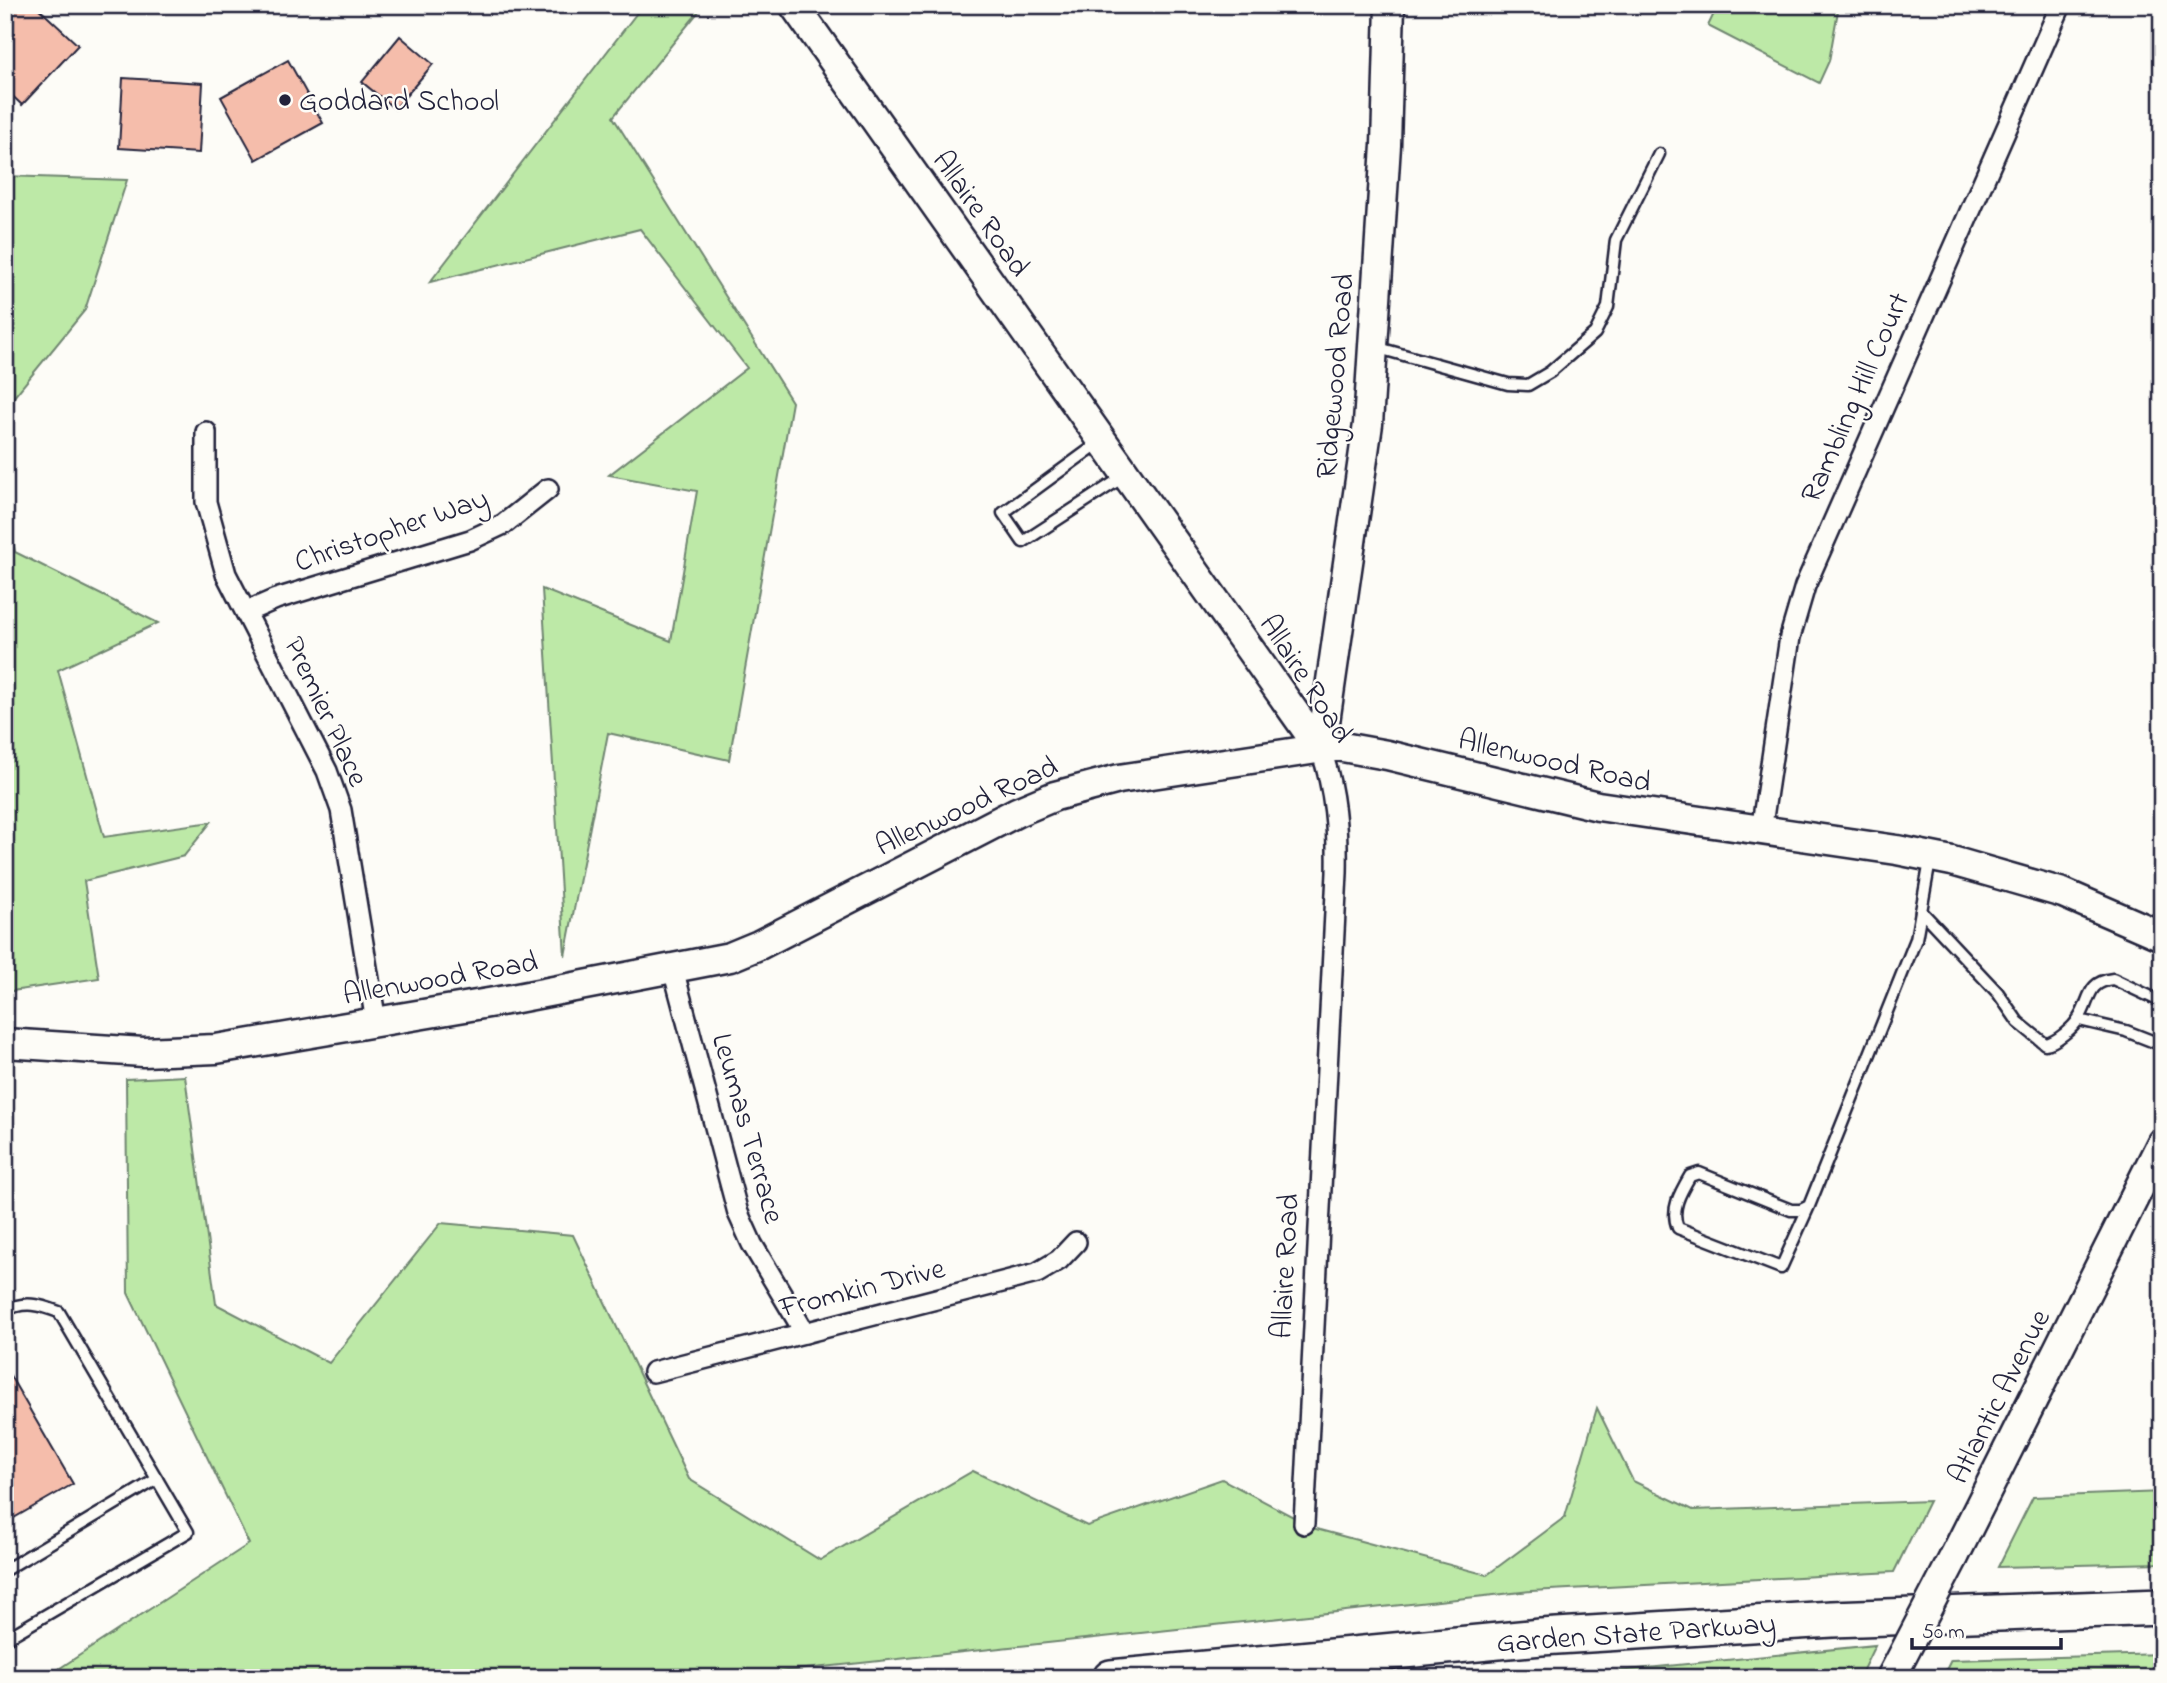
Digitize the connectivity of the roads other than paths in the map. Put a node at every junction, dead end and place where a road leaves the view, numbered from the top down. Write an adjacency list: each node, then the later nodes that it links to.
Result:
1 (794, 5): 7 (main road, Allaire Road)
2 (1390, 5): 5 (main road, Ridgewood Road)
3 (2061, 5): 12 (street, Rambling Hill Court)
4 (1660, 153): 5 (lane)
5 (1372, 346): 11 (main road, Ridgewood Road)
6 (206, 432): 10 (street, Premier Place)
7 (1102, 440): 8 (main road, Allaire Road); 8 (lane)
8 (1126, 475): 11 (main road, Allaire Road)
9 (548, 489): 10 (street, Christopher Way)
10 (246, 612): 19 (street, Premier Place)
11 (1321, 750): 12 (main road, Allenwood Road); 16 (main road, Allenwood Road); 29 (street, Allaire Road)
12 (1761, 831): 13 (main road, Allenwood Road)
13 (1930, 857): 14 (lane); 15 (main road, Allenwood Road)
14 (1921, 911): 18 (lane); 23 (lane)
15 (2162, 936)
16 (673, 969): 19 (main road, Allenwood Road); 26 (street, Leumas Terrace)
17 (2162, 1002): 18 (lane)
18 (2079, 1020): 21 (lane)
19 (376, 1022): 20 (main road, Allenwood Road)
20 (5, 1043)
21 (2162, 1045)
22 (2162, 1142): 34 (main road, Atlantic Avenue, bridge)
23 (1809, 1206): 23 (lane)
24 (1076, 1242): 26 (street, Fromkin Drive)
25 (5, 1311): 28 (lane)
26 (805, 1333): 27 (street, Fromkin Drive)
27 (653, 1372)
28 (157, 1479): 30 (lane); 32 (lane)
29 (1304, 1524)
30 (5, 1570)
31 (2162, 1607): 33 (highway, Garden State Parkway)
32 (5, 1639)
33 (1111, 1678)
34 (1891, 1678)

